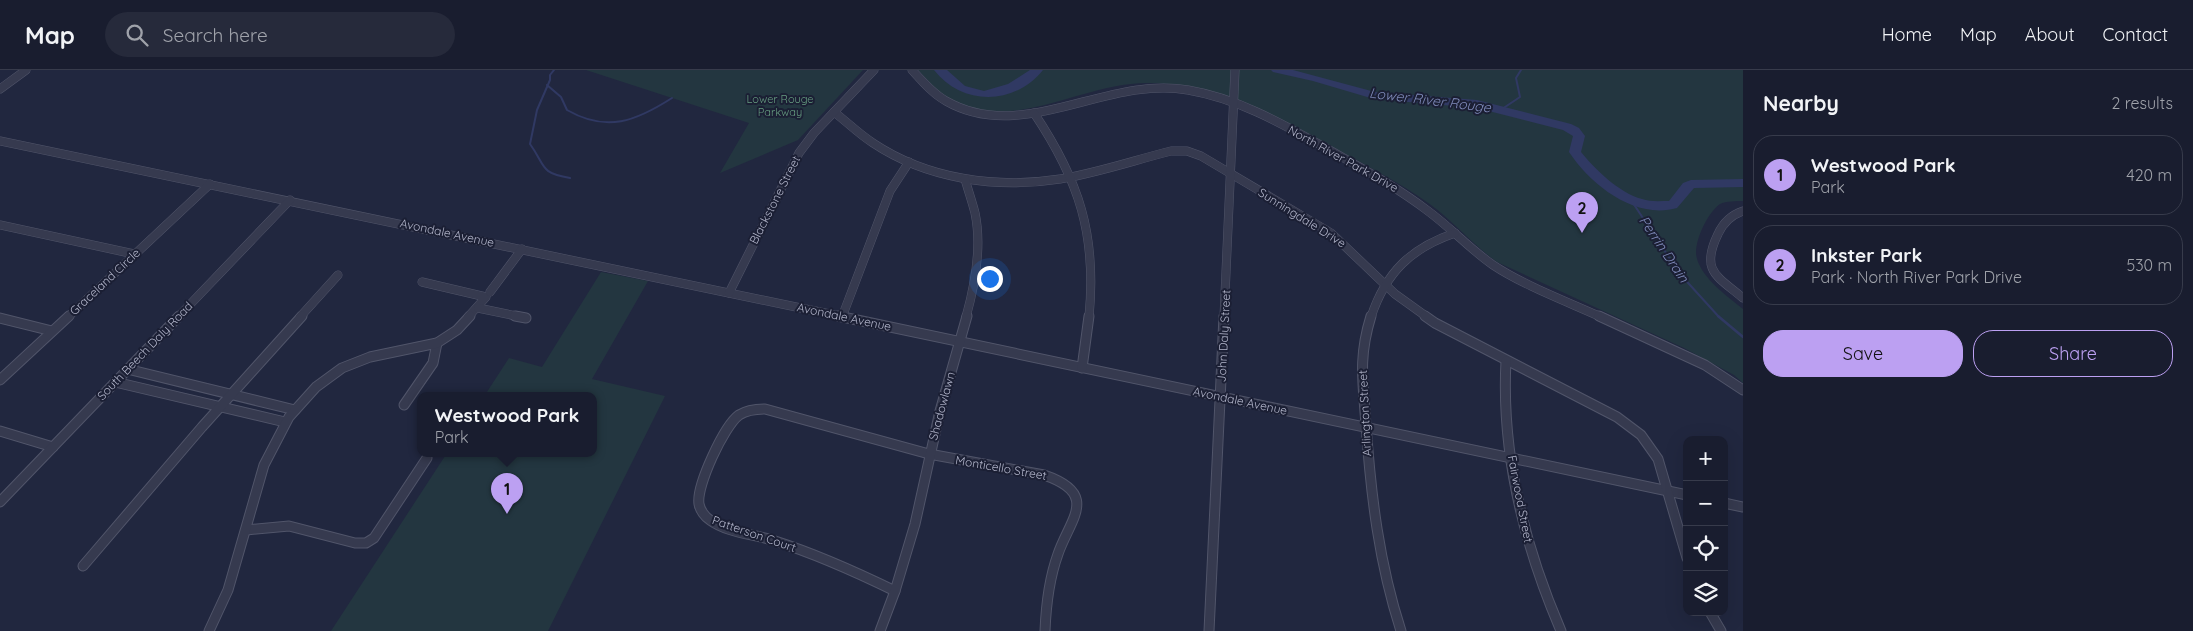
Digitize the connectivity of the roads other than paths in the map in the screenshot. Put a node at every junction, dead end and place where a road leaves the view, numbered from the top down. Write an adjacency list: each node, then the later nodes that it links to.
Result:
1 (26, 70): 5 (street)
2 (874, 70): 7 (street, Blackstone Street)
3 (912, 70): 8 (street, North River Park Drive)
4 (1235, 72): 6 (street, John Daly Street)
5 (0, 89)
6 (1234, 102): 8 (street, North River Park Drive); 11 (street, John Daly Street); 18 (street, North River Park Drive)
7 (834, 112): 10 (street, Sunningdale Drive); 25 (street, Blackstone Street)
8 (1034, 113): 12 (street)
9 (0, 142): 14 (street, Avondale Avenue)
10 (909, 162): 13 (street, Sunningdale Drive); 28 (street)
11 (1231, 174): 12 (street, Sunningdale Drive); 23 (street, Sunningdale Drive); 41 (street, John Daly Street)
12 (1071, 177): 13 (street, Sunningdale Drive); 35 (street)
13 (965, 179): 32 (street, Shadowlawn)
14 (210, 184): 15 (street, Avondale Avenue); 20 (street, Graceland Circle)
15 (290, 200): 19 (street, Avondale Avenue); 36 (street, South Beech Daly Road)
16 (1743, 211): 26 (street)
17 (0, 225): 20 (street)
18 (1455, 233): 23 (street, Arlington Street); 39 (street, North River Park Drive)
19 (522, 249): 24 (street); 25 (street, Avondale Avenue)
20 (134, 254): 31 (street, Graceland Circle)
21 (338, 275): 40 (street)
22 (422, 282): 27 (street)
23 (1385, 284): 34 (street, Sunningdale Drive); 46 (street, Arlington Street)
24 (490, 292)
25 (729, 293): 28 (street, Avondale Avenue)
26 (1743, 298)
27 (478, 308): 30 (street); 33 (street)
28 (842, 317): 32 (street, Avondale Avenue)
29 (0, 318): 31 (street)
30 (526, 318)
31 (52, 331): 37 (street, Graceland Circle)
32 (958, 342): 35 (street, Avondale Avenue); 49 (street, Shadowlawn)
33 (437, 343): 42 (street); 44 (street)
34 (1506, 361): 51 (street, Fairwood Street); 52 (street, Sunningdale Drive)
35 (1082, 368): 41 (street, Avondale Avenue)
36 (127, 369): 38 (street, South Beech Daly Road); 40 (street)
37 (0, 380)
38 (115, 382): 43 (street); 48 (street, South Beech Daly Road)
39 (1743, 390)
40 (231, 395): 43 (street); 44 (street)
41 (1221, 397): 46 (street, Avondale Avenue); 65 (street, John Daly Street)
42 (404, 405)
43 (220, 407): 45 (street); 59 (street)
44 (295, 410): 45 (street)
45 (285, 422): 57 (street)
46 (1366, 428): 51 (street, Avondale Avenue); 66 (street, Arlington Street)
47 (0, 431): 48 (street)
48 (53, 447): 54 (street, South Beech Daly Road)
49 (929, 454): 60 (street, Shadowlawn); 60 (street, Patterson Court); 64 (street, Monticello Street)
50 (427, 458): 57 (street)
51 (1511, 459): 52 (street, Avondale Avenue); 67 (street, Fairwood Street)
52 (1667, 491): 53 (street, Avondale Avenue); 58 (street, Sunningdale Drive)
53 (1683, 494)
54 (0, 502)
55 (1728, 504): 56 (street)
56 (1743, 507)
57 (246, 530): 62 (street)
58 (1683, 545)
59 (83, 566)
60 (896, 591): 63 (street, Shadowlawn)
61 (1712, 616): 68 (street)
62 (210, 631)
63 (880, 631)
64 (1045, 631)
65 (1209, 631)
66 (1401, 631)
67 (1561, 631)
68 (1721, 631)

